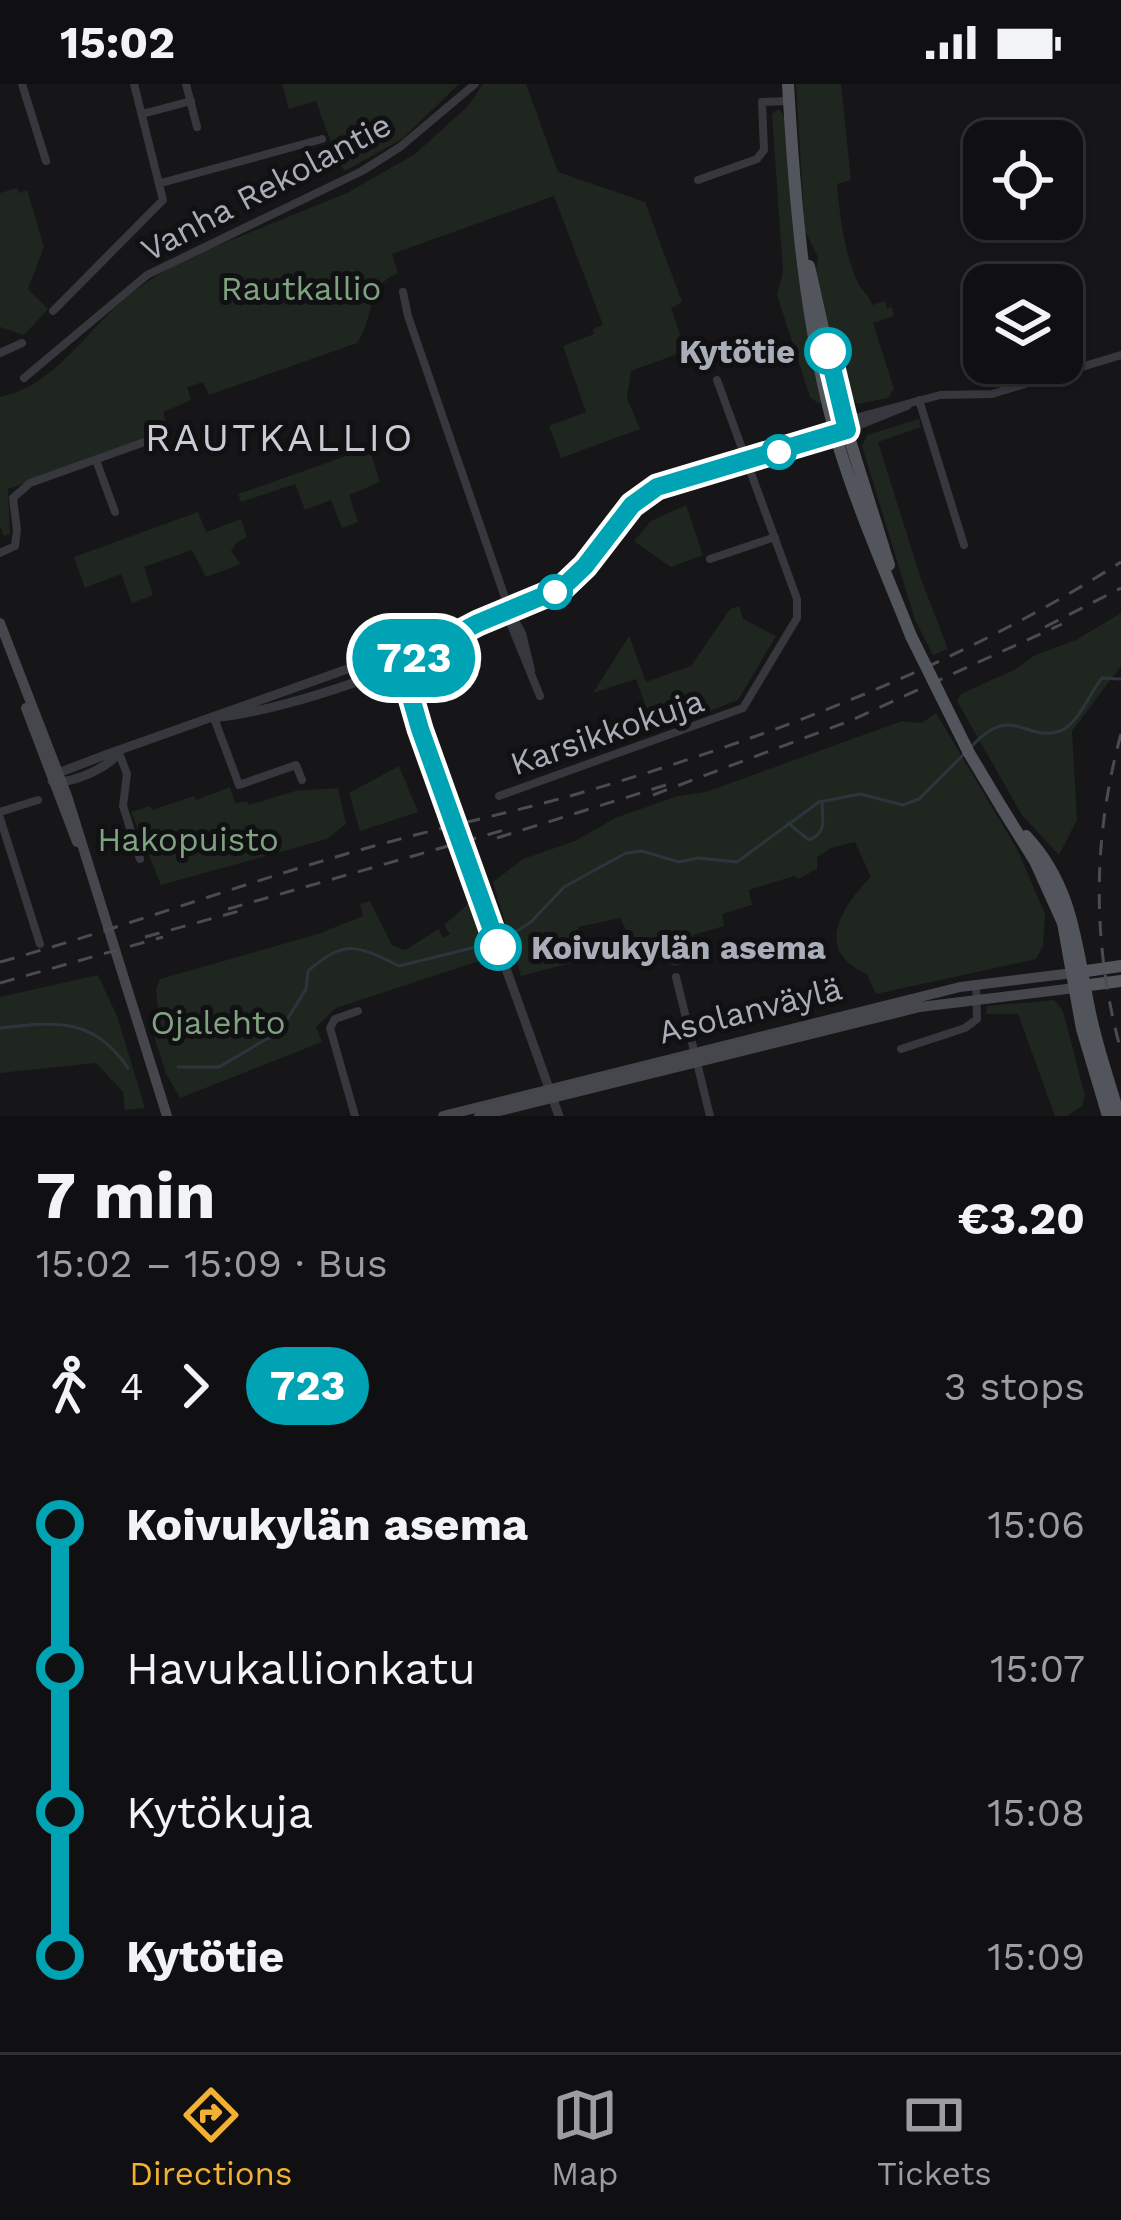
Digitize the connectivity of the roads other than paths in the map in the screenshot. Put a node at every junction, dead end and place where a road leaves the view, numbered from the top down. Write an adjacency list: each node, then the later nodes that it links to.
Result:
1 (22, 84): 11 (street)
2 (134, 84): 8 (street)
3 (186, 84): 6 (street)
4 (475, 84): 19 (street, Vanha Rekolantie)
5 (788, 84): 7 (main road)
6 (191, 101): 8 (street); 9 (street)
7 (789, 101): 12 (street); 22 (main road)
8 (142, 114): 13 (street)
9 (197, 127)
10 (322, 139): 13 (street)
11 (46, 161)
12 (698, 179)
13 (161, 183): 15 (street)
14 (403, 292): 31 (street)
15 (53, 311)
16 (22, 343): 17 (street)
17 (0, 353)
18 (1121, 355): 21 (street)
19 (24, 378)
20 (717, 380): 24 (street, Karsikkokuja)
21 (919, 400): 22 (street); 28 (street)
22 (840, 427): 24 (street); 48 (main road, bridge)
23 (167, 434): 25 (street)
24 (745, 458): 27 (street, Karsikkokuja); 31 (street)
25 (97, 460): 26 (street); 29 (street)
26 (115, 512)
27 (775, 537): 30 (street); 41 (street, Karsikkokuja)
28 (964, 545)
29 (0, 553)
30 (710, 560)
31 (510, 612): 33 (street); 36 (street)
32 (0, 623): 39 (main road)
33 (478, 623): 34 (street); 35 (street)
34 (392, 653): 35 (street); 37 (street)
35 (397, 665): 37 (street); 55 (street)
36 (541, 696)
37 (214, 718): 38 (street); 40 (street)
38 (119, 753): 39 (street); 44 (street)
39 (57, 780): 57 (main road)
40 (302, 780)
41 (500, 796)
42 (38, 800): 43 (street)
43 (0, 815): 45 (street)
44 (140, 859)
45 (40, 944)
46 (1121, 966): 48 (main road)
47 (676, 977): 54 (street)
48 (1079, 980): 49 (main road); 50 (main road, Asolanväylä); 51 (main road, Asolanväylä); 56 (main road)
49 (1121, 980)
50 (976, 984): 51 (street); 54 (main road, Asolanväylä)
51 (978, 998): 53 (street); 54 (main road, Asolanväylä)
52 (358, 1011): 58 (street)
53 (901, 1049)
54 (697, 1056): 55 (main road, Asolanväylä); 62 (street)
55 (550, 1093): 59 (main road, Asolanväylä); 60 (main road, Asolanväylä); 61 (street)
56 (1110, 1114)
57 (167, 1116)
58 (355, 1116)
59 (443, 1116)
60 (479, 1116)
61 (559, 1116)
62 (710, 1116)

